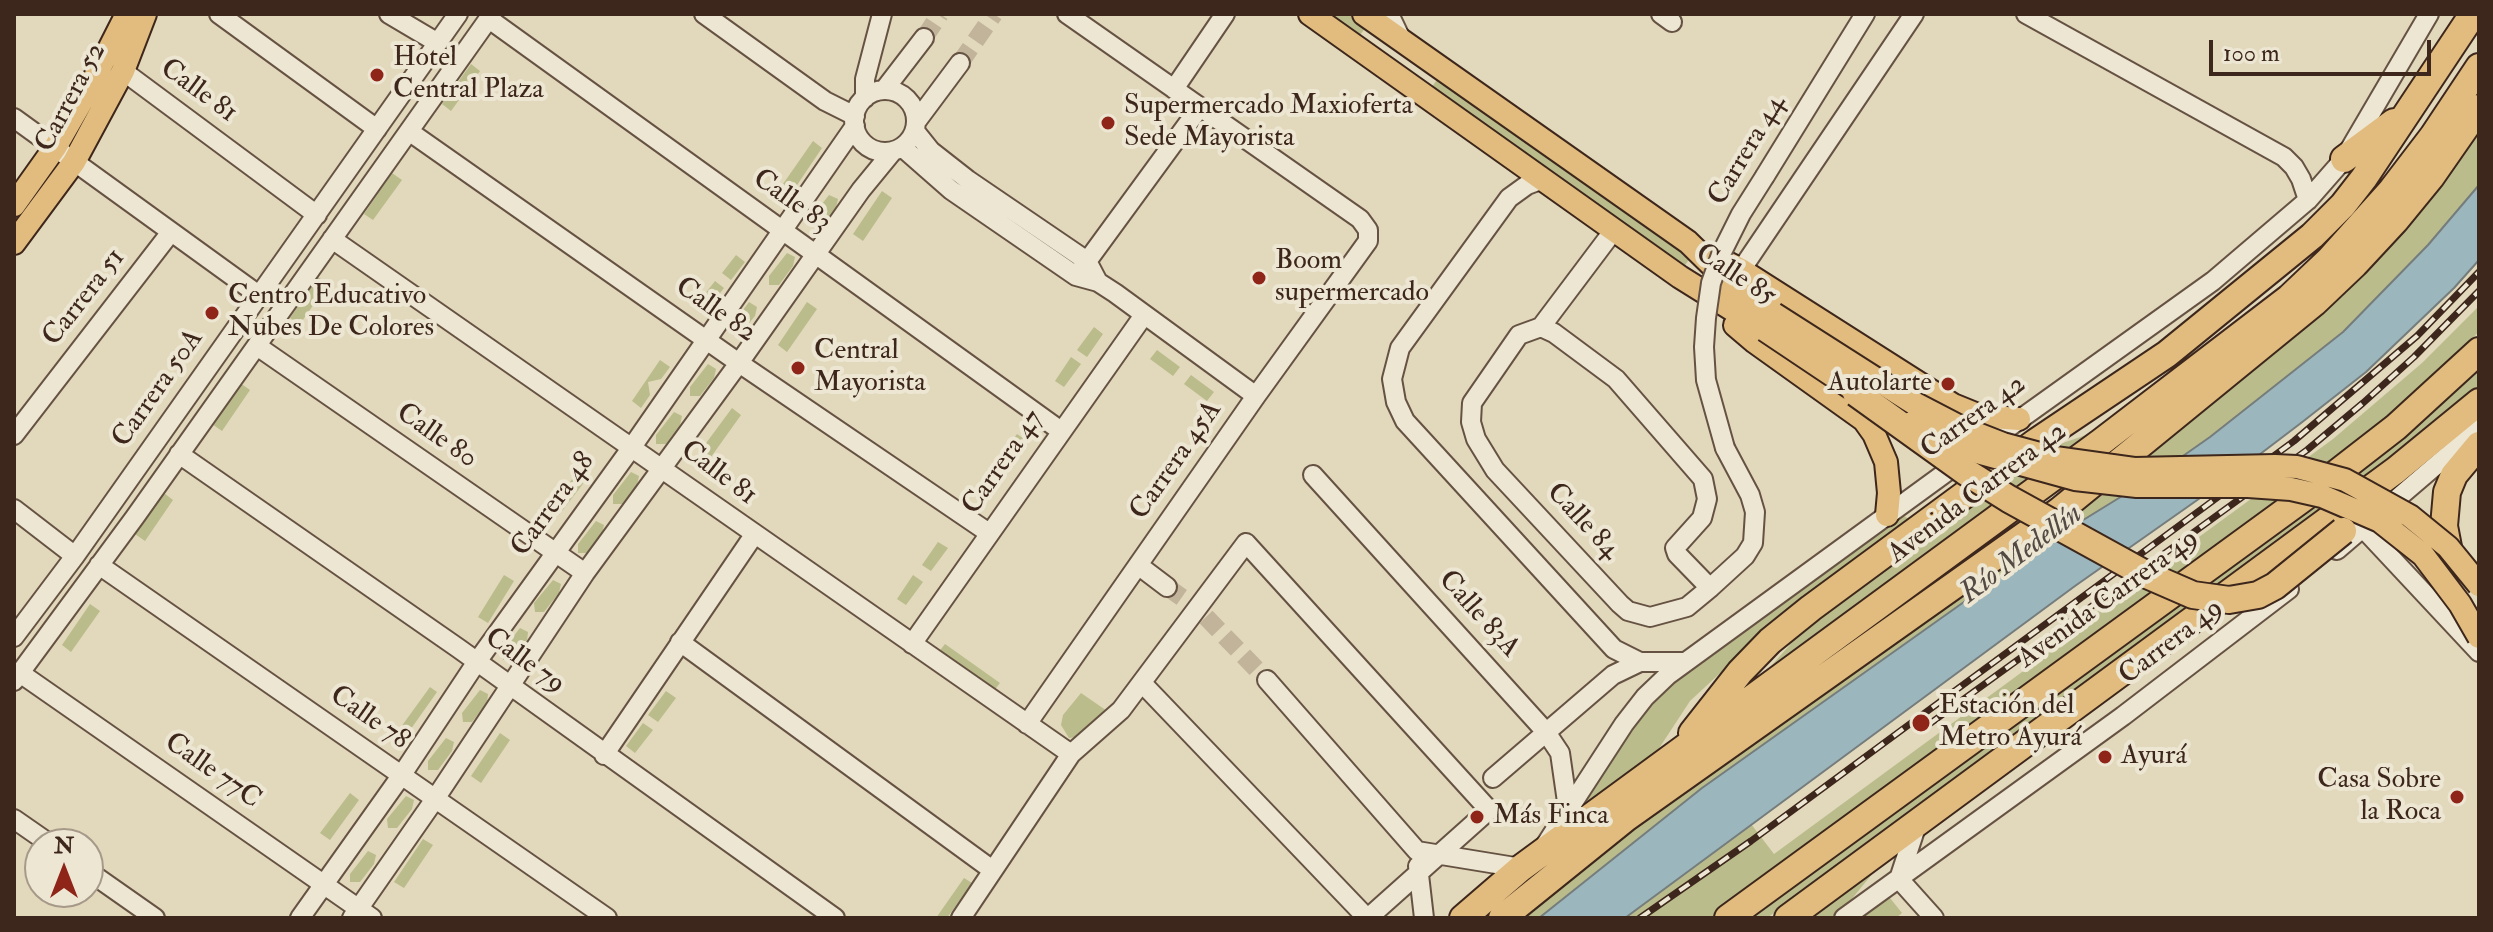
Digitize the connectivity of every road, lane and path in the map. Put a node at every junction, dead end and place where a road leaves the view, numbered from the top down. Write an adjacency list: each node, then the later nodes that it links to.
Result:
1 (127, 14): 38 (main road, Carrera 52)
2 (145, 14): 25 (main road, Carrera 52)
3 (219, 14): 36 (street)
4 (389, 14): 21 (street)
5 (458, 14): 21 (street, Carrera 50A)
6 (704, 14): 34 (street)
7 (882, 14): 29 (street)
8 (1067, 14): 27 (street)
9 (1225, 14): 27 (street)
10 (1310, 14): 26 (main road, Calle 85)
11 (1364, 14): 20 (main road, Calle 85)
12 (1389, 14): 20 (street)
13 (1865, 14): 91 (street, Carrera 44, bridge)
14 (1914, 14): 54 (street, Carrera 44)
15 (2026, 14): 43 (street)
16 (2429, 14): 40 (street, Carrera 42)
17 (2473, 14): 31 (highway)
18 (491, 16): 37 (street); 48 (street, Calle 83)
19 (924, 38): 28 (street)
20 (1402, 41): 22 (main road, Calle 85)
21 (438, 43): 36 (street, Carrera 50A)
22 (1426, 57): 26 (main road); 54 (main road, Calle 85)
23 (960, 63): 35 (street)
24 (2479, 67): 106 (highway, Avenida Carrera 42)
25 (123, 71): 41 (main road, Carrera 52); 45 (street, Calle 81)
26 (1408, 83): 42 (main road, Calle 85)
27 (1174, 89): 30 (street)
28 (884, 90): 29 (street); 35 (street)
29 (865, 98): 34 (street)
30 (1200, 107): 52 (street); 65 (street, Carrera 45A)
31 (2413, 108): 40 (highway); 106 (highway)
32 (2479, 108): 131 (highway, Avenida Carrera 42)
33 (14, 118): 38 (street)
34 (855, 121): 39 (street); 48 (street, Carrera 48)
35 (916, 126): 39 (street); 52 (street)
36 (377, 129): 45 (street, Carrera 50A)
37 (410, 132): 49 (street); 59 (street, Calle 82)
38 (56, 146): 41 (street); 44 (main road, Carrera 52)
39 (898, 149): 51 (street); 52 (street)
40 (2344, 159): 43 (street, Carrera 42)
41 (74, 162): 47 (street); 50 (main road, Carrera 52)
42 (1543, 179): 46 (main road, Calle 85); 97 (street)
43 (2308, 200): 68 (street, Carrera 42)
44 (14, 205)
45 (317, 215): 55 (street, Carrera 50A)
46 (1614, 230): 53 (main road, Calle 85); 58 (street)
47 (171, 232): 55 (street); 72 (street, Carrera 51)
48 (783, 232): 51 (street, Calle 83); 59 (street, Carrera 48)
49 (332, 239): 60 (street); 74 (street, Calle 81)
50 (14, 243)
51 (816, 254): 62 (street); 71 (street, Calle 83)
52 (1081, 268): 56 (street)
53 (1680, 277): 57 (main road, Calle 85); 69 (main road)
54 (1736, 278): 57 (main road, Calle 85); 64 (main road)
55 (260, 296): 85 (street, Carrera 50A)
56 (1144, 315): 65 (street); 71 (street, Carrera 47)
57 (1769, 322): 63 (main road, Calle 85, bridge); 83 (main road, Calle 85, bridge)
58 (1541, 327): 91 (street); 91 (street, Calle 84)
59 (706, 339): 62 (street, Calle 82); 74 (street, Carrera 48)
60 (257, 346): 75 (street); 84 (street, Calle 80)
61 (2479, 351): 132 (highway, Avenida Carrera 49)
62 (739, 363): 76 (street); 81 (street, Calle 82)
63 (1856, 393): 80 (highway, bridge); 93 (main road, Calle 85, bridge)
64 (1936, 393): 68 (main road); 69 (main road)
65 (1256, 396): 87 (street, Carrera 45A)
66 (2479, 402): 113 (highway)
67 (2479, 410): 80 (highway)
68 (2019, 419): 79 (street, Carrera 42)
69 (1864, 420): 79 (main road)
70 (2479, 422): 80 (street, Carrera 49)
71 (1061, 431): 81 (street, Carrera 47)
72 (14, 435)
73 (2479, 445): 83 (highway)
74 (632, 447): 76 (street, Calle 81); 84 (street, Carrera 48)
75 (179, 454): 86 (street); 99 (street, Calle 79)
76 (662, 467): 82 (street, Calle 81); 88 (street)
77 (1313, 475): 105 (street, Calle 83A)
78 (14, 509): 85 (street)
79 (1887, 515): 98 (street, Carrera 42)
80 (2353, 530): 96 (street); 119 (street, Carrera 49)
81 (989, 533): 95 (street, Carrera 47)
82 (754, 535): 94 (street); 95 (street, Calle 81)
83 (2448, 547): 89 (main road, Calle 85, bridge)
84 (554, 552): 88 (street, Calle 80); 99 (street, Carrera 48)
85 (75, 556): 92 (street, Carrera 50A)
86 (99, 565): 100 (street); 109 (street, Calle 78)
87 (1138, 565): 90 (street); 104 (street, Carrera 45A)
88 (585, 573): 103 (street)
89 (2479, 585)
90 (1167, 587)
91 (1710, 588)
92 (14, 637)
93 (2479, 637)
94 (680, 642): 108 (street); 117 (street)
95 (912, 644): 104 (street, Calle 81)
96 (2479, 652)
97 (1640, 662): 98 (street); 105 (street)
98 (1685, 662): 112 (street, Carrera 42)
99 (476, 663): 103 (street, Calle 79); 109 (street, Carrera 48)
100 (17, 677): 121 (street, Calle 77C)
101 (1267, 680): 114 (street)
102 (1142, 683): 107 (street); 115 (street); 128 (street)
103 (508, 686): 108 (street, Calle 79); 111 (street)
104 (1027, 724): 107 (street, Calle 81)
105 (1546, 732): 110 (street); 112 (street, Calle 83A)
106 (1681, 748): 116 (highway, Avenida Carrera 42)
107 (1071, 754): 117 (street)
108 (604, 755): 126 (street, Calle 79)
109 (401, 776): 111 (street, Calle 78); 121 (street, Carrera 48)
110 (1493, 778)
111 (435, 799): 122 (street); 125 (street, Calle 78)
112 (1568, 809): 116 (street, Carrera 42)
113 (1918, 820): 119 (street); 133 (highway)
114 (1417, 851): 115 (street); 118 (street)
115 (1439, 855): 116 (street); 118 (street)
116 (1530, 862): 130 (highway, Avenida Carrera 42)
117 (991, 869): 127 (street)
118 (1418, 874): 128 (street); 129 (street)
119 (1899, 879): 134 (street, Carrera 49); 135 (street)
120 (104, 882): 123 (street)
121 (324, 884): 122 (street, Calle 77C); 124 (street, Carrera 48)
122 (361, 915)
123 (155, 918)
124 (300, 918)
125 (607, 918)
126 (835, 918)
127 (961, 918)
128 (1367, 918)
129 (1424, 918)
130 (1463, 918)
131 (1502, 918)
132 (1728, 918)
133 (1788, 918)
134 (1844, 918)
135 (1934, 918)

